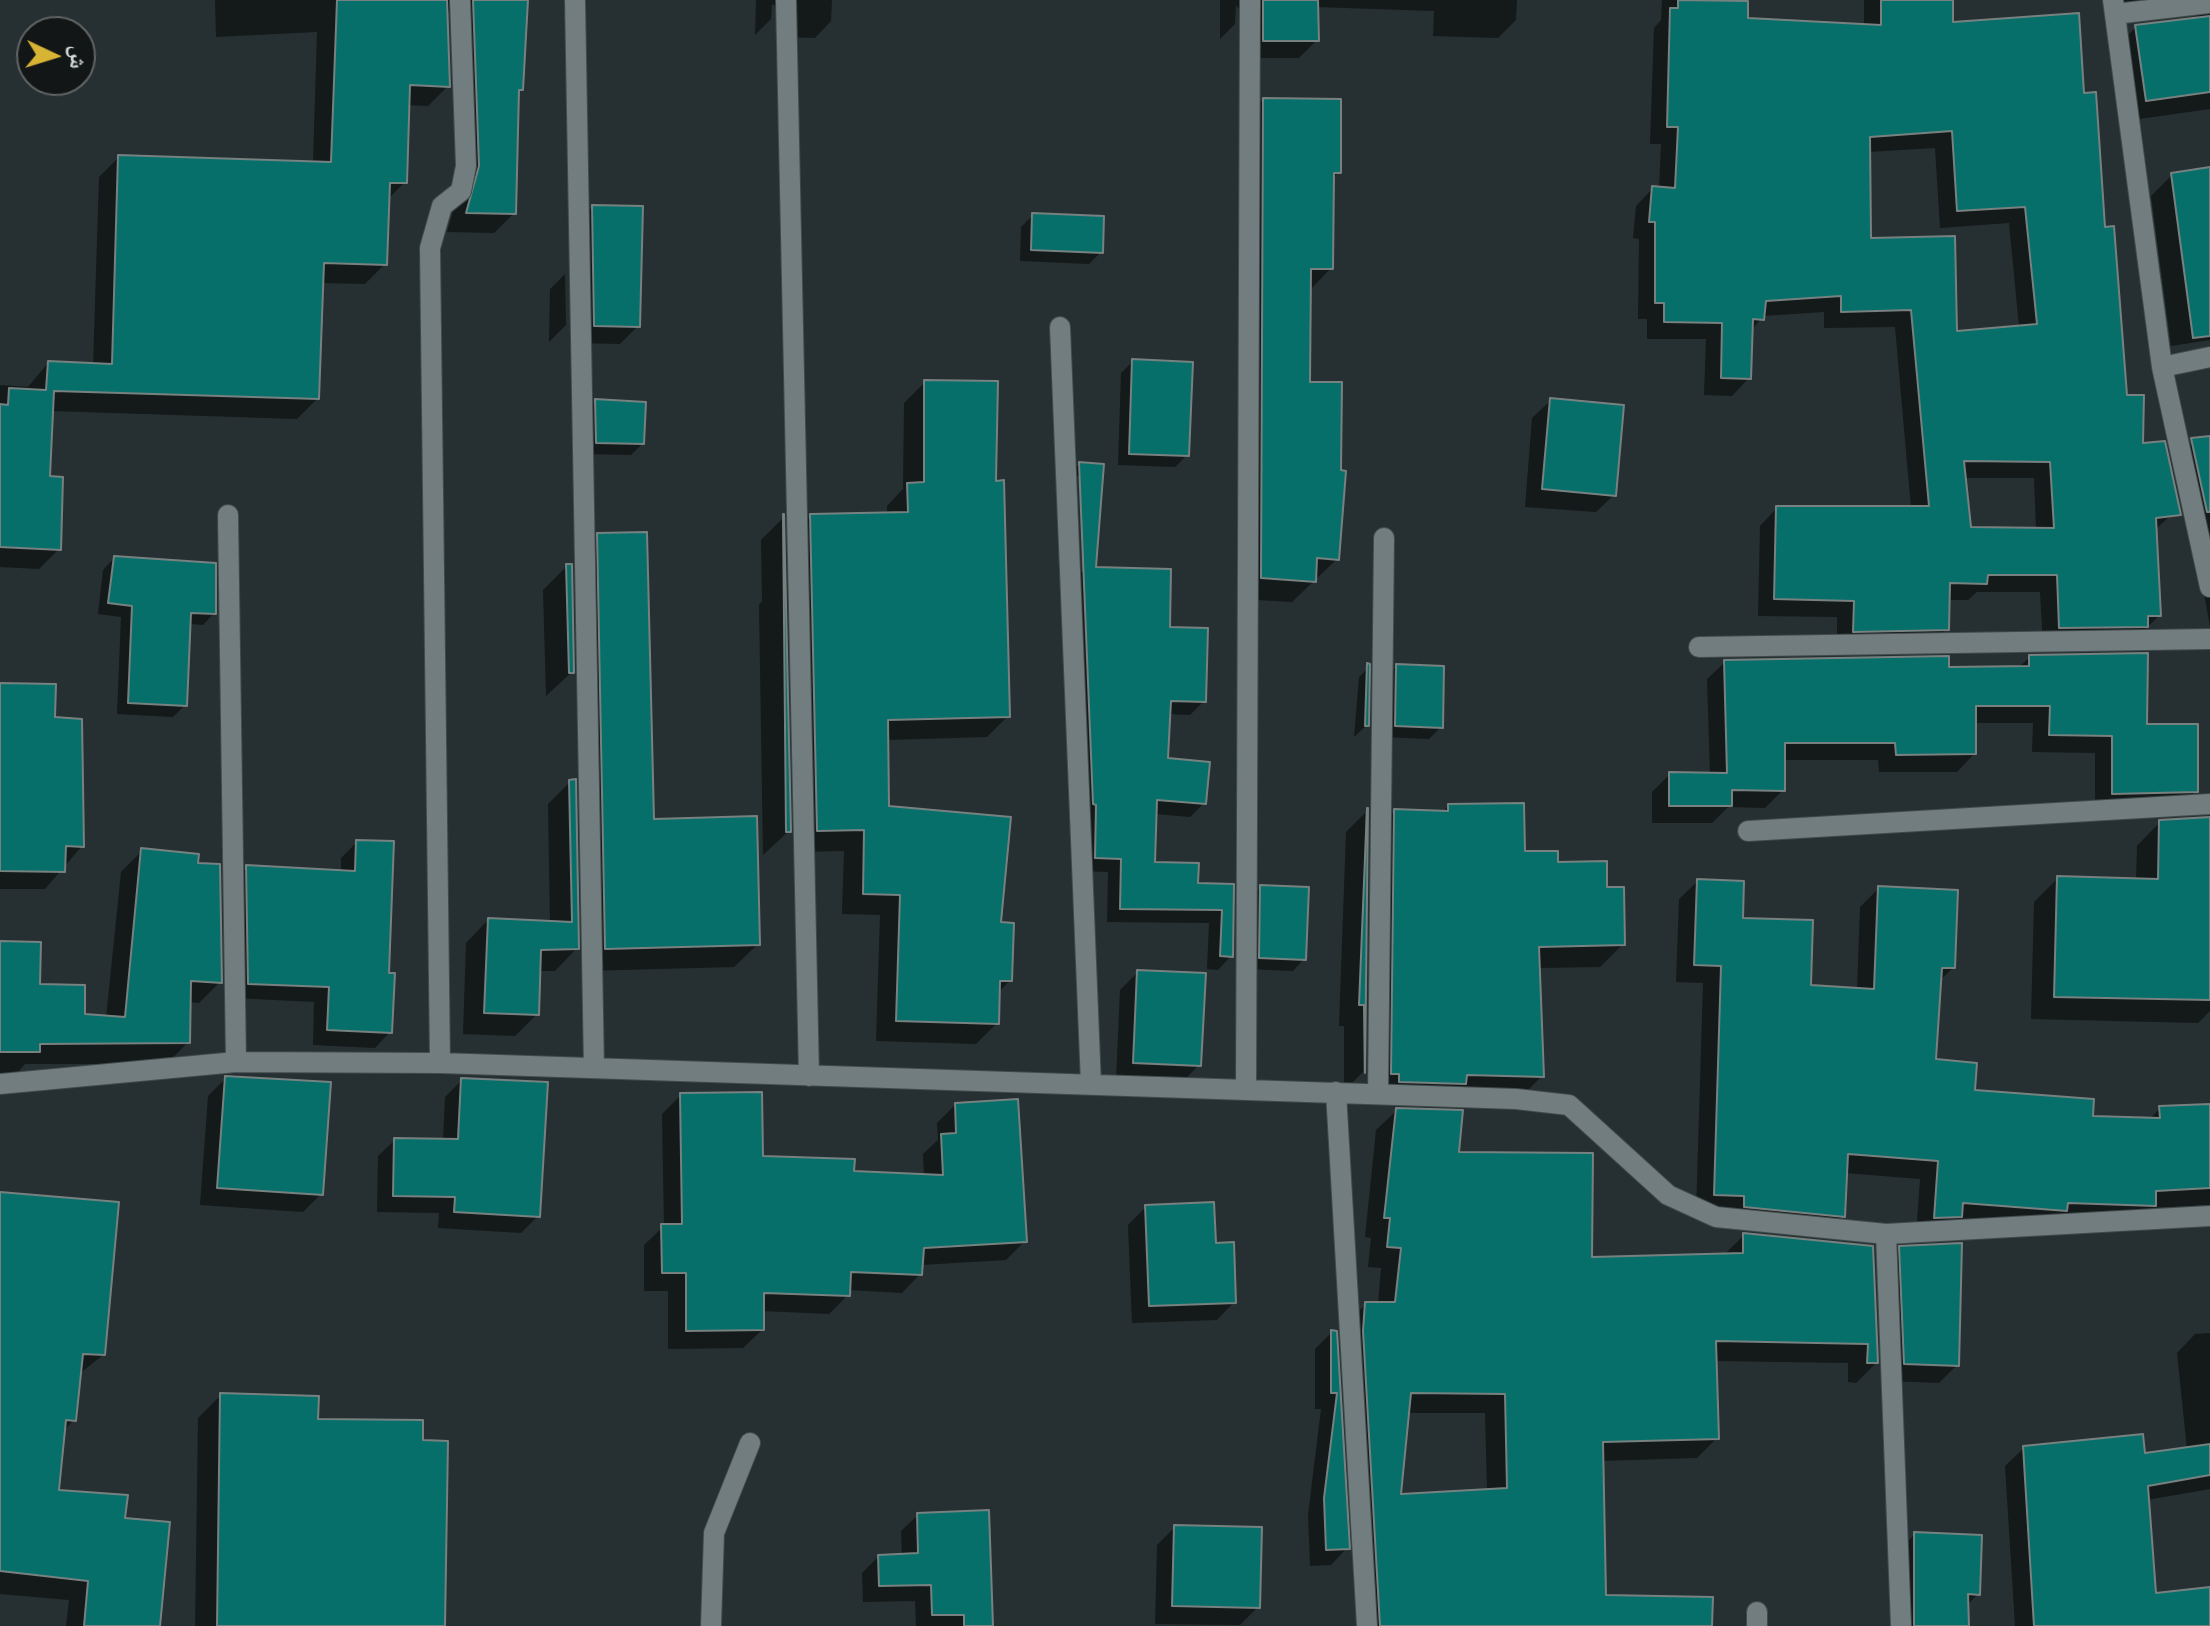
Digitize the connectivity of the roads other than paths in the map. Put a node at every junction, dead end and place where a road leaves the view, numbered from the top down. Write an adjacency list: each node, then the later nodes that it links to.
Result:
1 (460, 0): 19 (street)
2 (575, 0): 20 (street)
3 (786, 0): 21 (street)
4 (1250, 0): 24 (street)
5 (2210, 3): 6 (street)
6 (2114, 7): 9 (street)
7 (1060, 327): 23 (street)
8 (2210, 357): 9 (street)
9 (2162, 367): 12 (street)
10 (228, 515): 18 (street)
11 (1384, 538): 26 (street)
12 (2206, 542): 13 (street)
13 (2210, 587)
14 (2210, 639): 15 (street)
15 (1699, 647)
16 (2210, 804): 17 (street)
17 (1748, 831)
18 (236, 1062): 19 (street); 22 (street)
19 (440, 1063): 20 (street)
20 (594, 1068): 21 (street)
21 (809, 1076): 23 (street)
22 (0, 1084)
23 (1091, 1084): 24 (street)
24 (1246, 1089): 25 (street)
25 (1336, 1092): 26 (street); 31 (street)
26 (1378, 1094): 28 (street)
27 (2210, 1216): 28 (street)
28 (1886, 1234): 32 (street)
29 (750, 1443): 30 (street)
30 (711, 1626)
31 (1367, 1626)
32 (1901, 1626)

